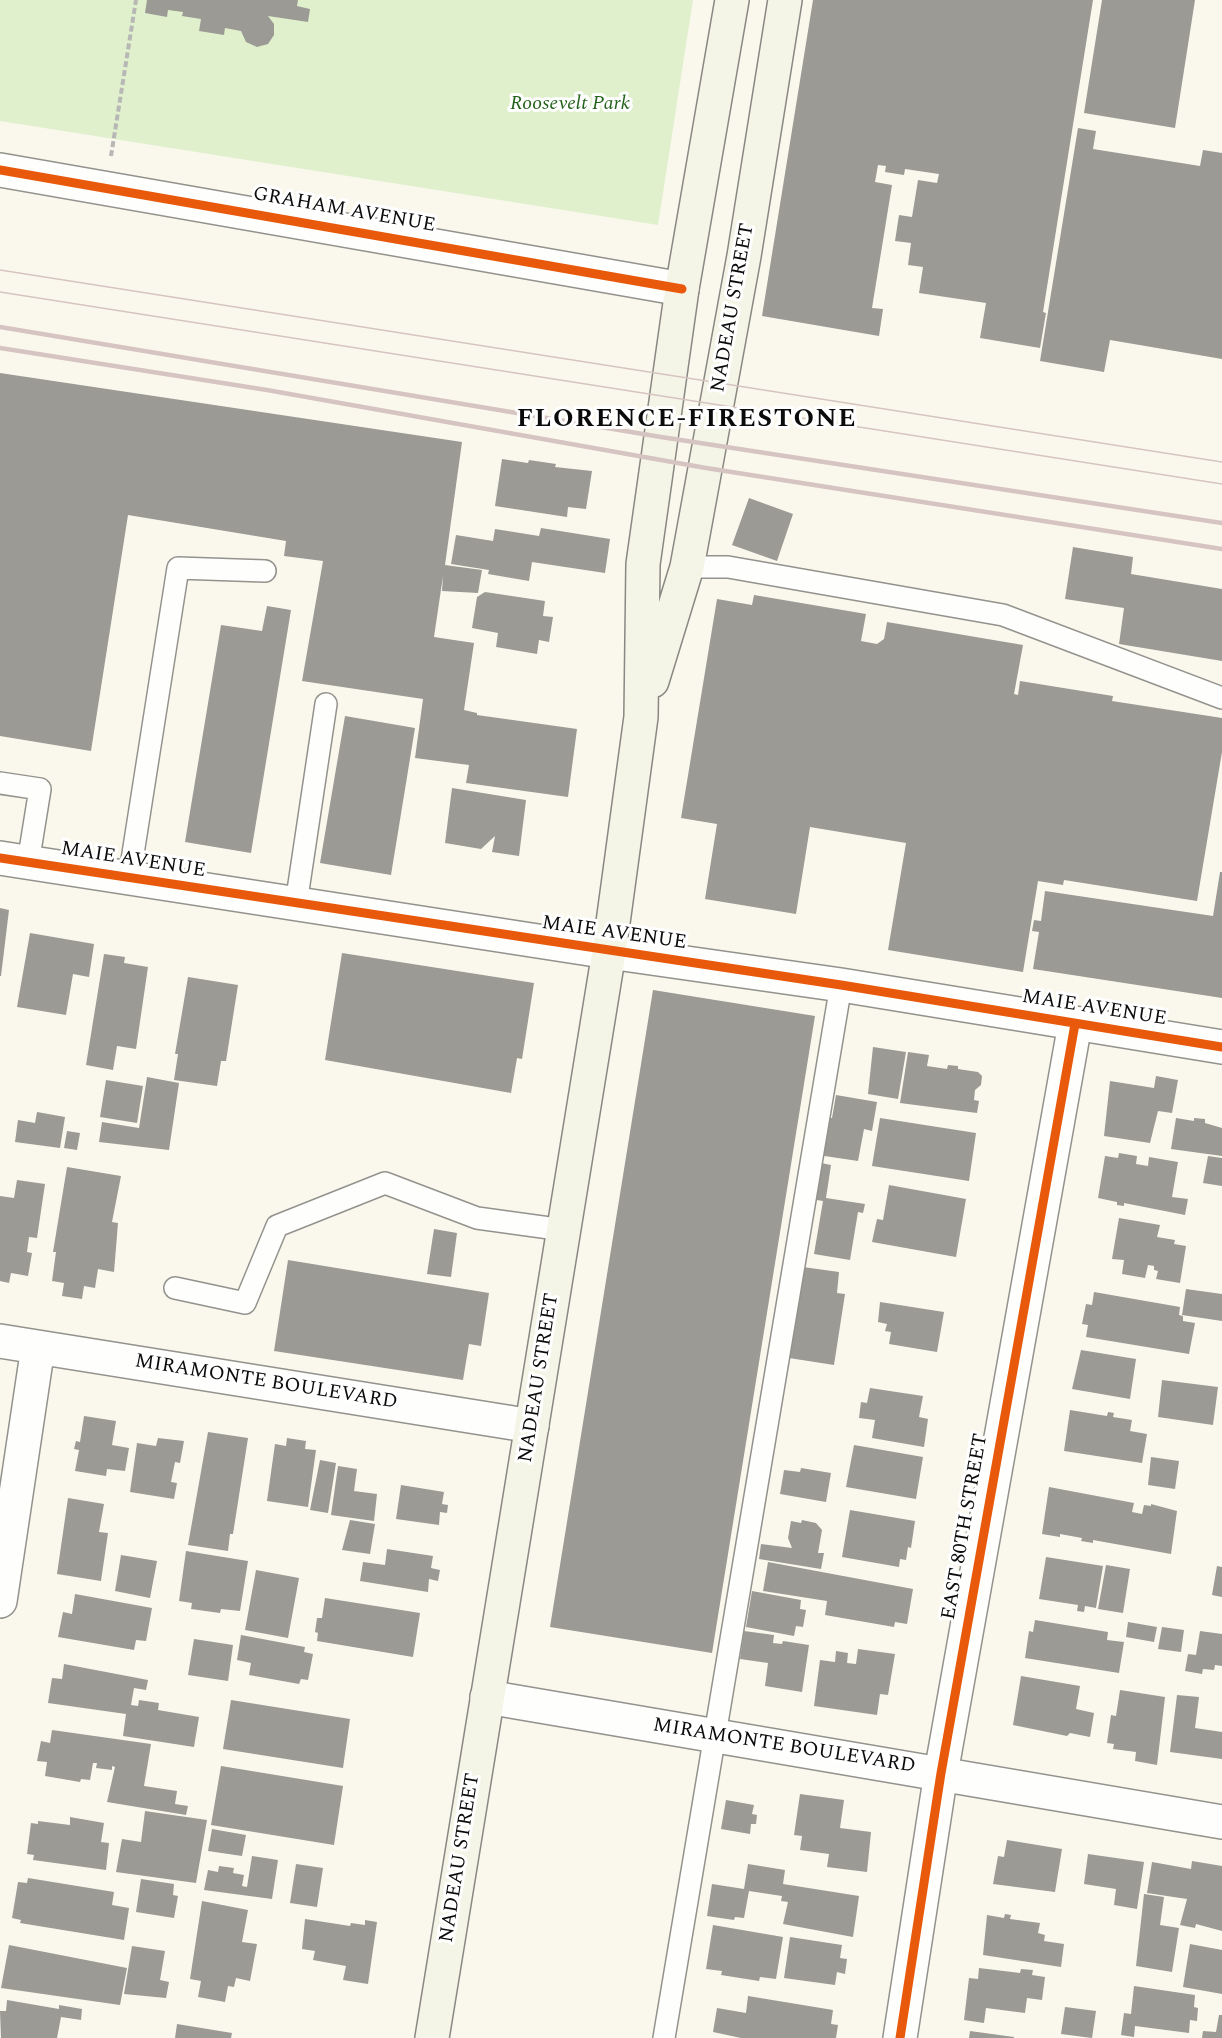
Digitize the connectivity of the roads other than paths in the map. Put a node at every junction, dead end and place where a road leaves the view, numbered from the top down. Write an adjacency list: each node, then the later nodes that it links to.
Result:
1 (732, 0): 4 (main road, NADEAU STREET)
2 (785, 0): 5 (main road, NADEAU STREET)
3 (0, 170): 4 (street, GRAHAM AVENUE)
4 (682, 289): 9 (main road, NADEAU STREET)
5 (687, 567): 7 (lane); 9 (main road, NADEAU STREET)
6 (265, 571): 12 (lane)
7 (1222, 698)
8 (326, 704): 13 (lane)
9 (641, 717): 14 (main road, NADEAU STREET)
10 (0, 783): 11 (lane)
11 (14, 860): 12 (street, MAIE AVENUE)
12 (129, 879): 13 (street, MAIE AVENUE)
13 (296, 904): 14 (street, MAIE AVENUE)
14 (609, 952): 15 (street, MAIE AVENUE); 18 (main road, NADEAU STREET)
15 (841, 986): 16 (street, MAIE AVENUE); 25 (lane)
16 (1075, 1024): 17 (street, MAIE AVENUE); 26 (street, EAST 80TH STREET)
17 (1222, 1047)
18 (564, 1230): 19 (lane); 22 (main road, NADEAU STREET)
19 (175, 1288)
20 (0, 1341): 21 (street, MIRAMONTE BOULEVARD)
21 (38, 1347): 22 (street, MIRAMONTE BOULEVARD); 23 (street)
22 (532, 1426): 24 (main road, NADEAU STREET)
23 (0, 1601)
24 (487, 1697): 25 (street, MIRAMONTE BOULEVARD); 28 (main road, NADEAU STREET)
25 (715, 1735): 26 (street, MIRAMONTE BOULEVARD); 29 (lane)
26 (941, 1773): 27 (street, MIRAMONTE BOULEVARD); 30 (street, EAST 80TH STREET)
27 (1222, 1822)
28 (432, 2038)
29 (664, 2038)
30 (900, 2038)

